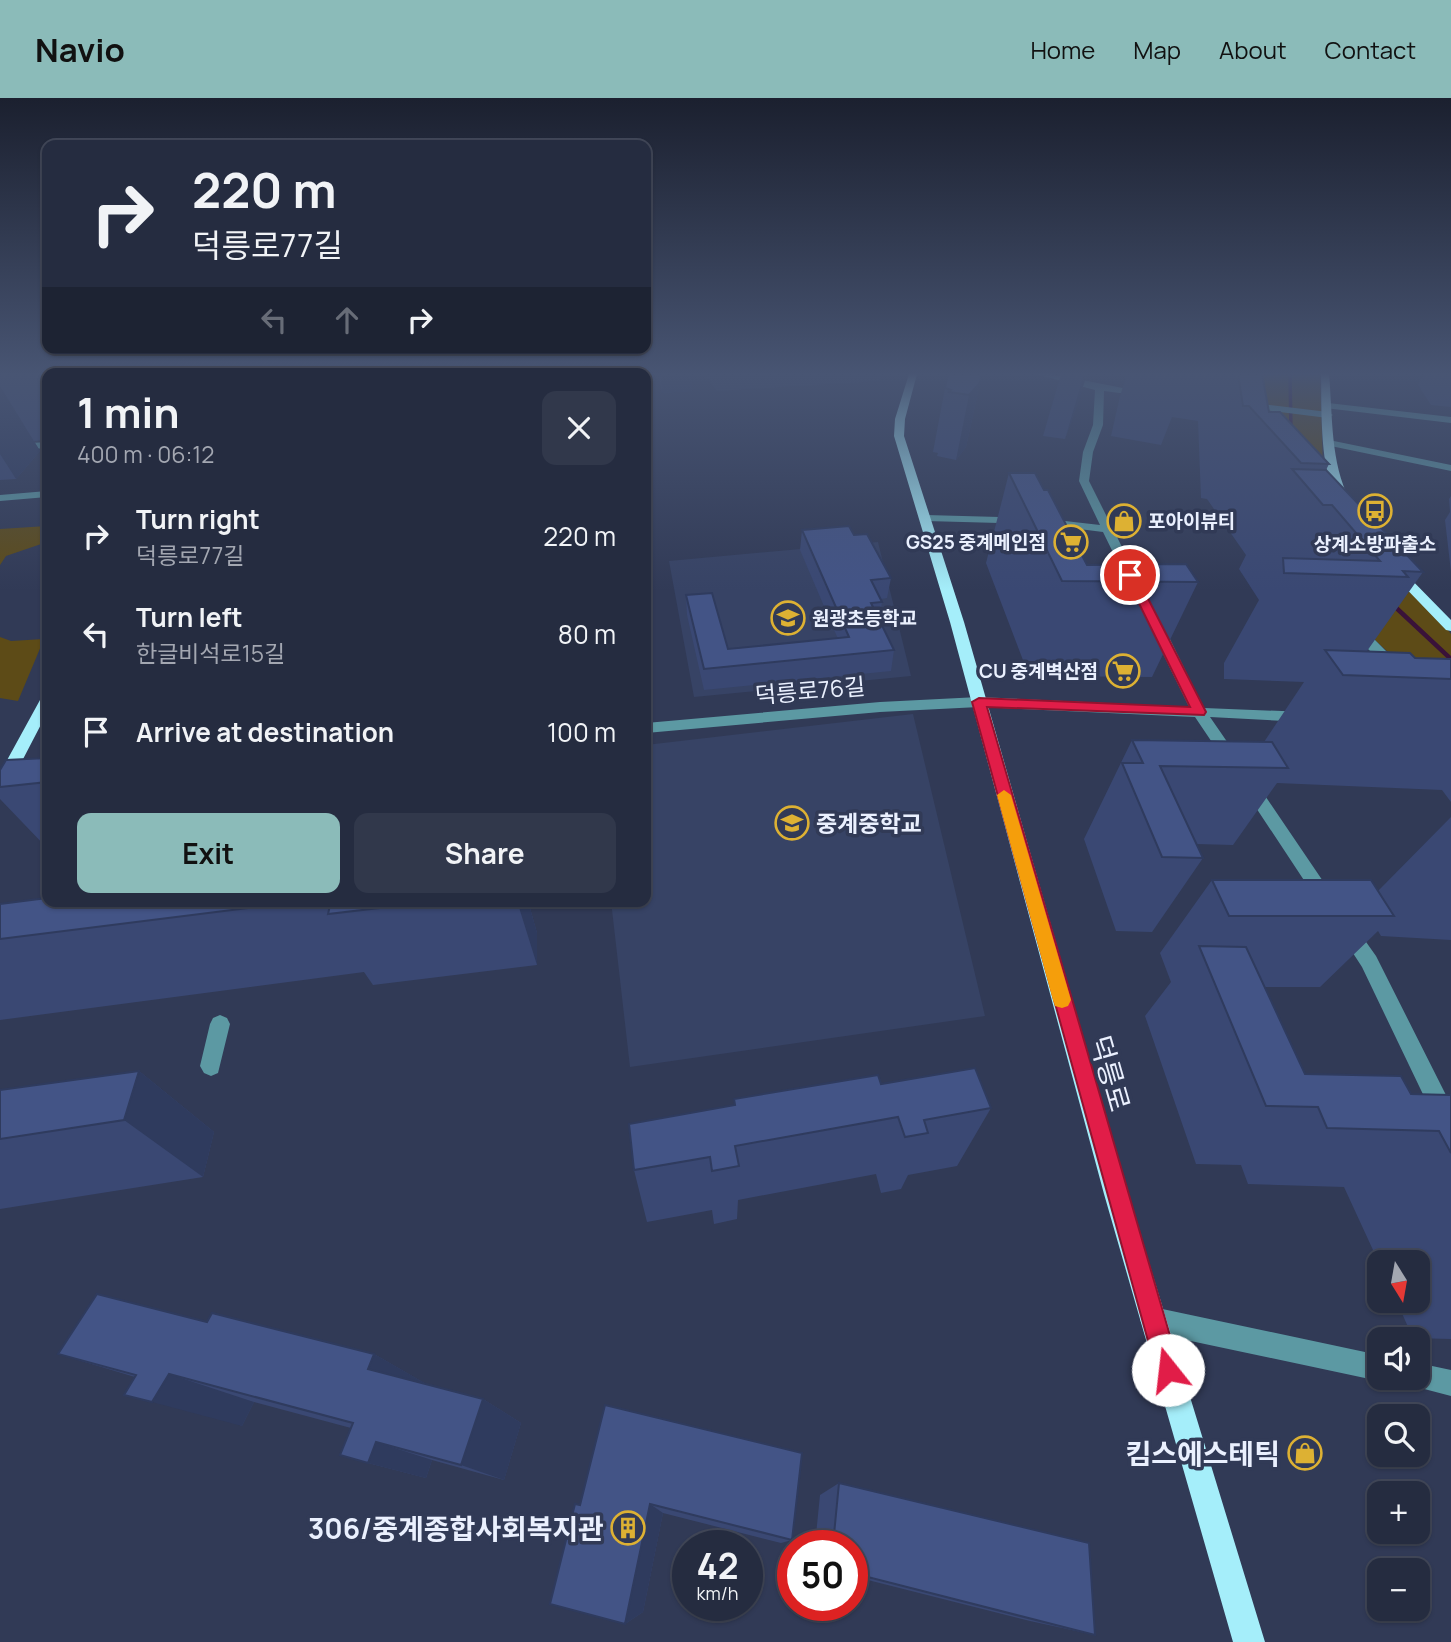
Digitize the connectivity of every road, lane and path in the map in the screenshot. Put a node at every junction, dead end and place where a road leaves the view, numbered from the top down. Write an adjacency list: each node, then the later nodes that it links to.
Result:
1 (30, 446): 6 (street)
2 (902, 446): 11 (main road, 덕릉로)
3 (1090, 446): 12 (street)
4 (1330, 446): 10 (main road)
5 (1344, 446): 7 (street)
6 (0, 448)
7 (1451, 468)
8 (42, 494): 9 (street)
9 (0, 498)
10 (1353, 514)
11 (926, 518): 12 (street); 17 (main road, 덕릉로)
12 (1108, 529): 19 (street)
13 (1390, 565): 15 (main road)
14 (1347, 621): 16 (street)
15 (1450, 626)
16 (1405, 678)
17 (979, 702): 19 (street, 덕릉로76길); 21 (street, 덕릉로76길); 26 (main road, 덕릉로)
18 (42, 711): 22 (main road)
19 (1199, 712): 20 (street, 덕릉로76길); 25 (street)
20 (1318, 717)
21 (651, 728)
22 (4, 794)
23 (220, 1024): 24 (street)
24 (211, 1066)
25 (1451, 1128)
26 (1153, 1320): 27 (street); 30 (main road, 덕릉로)
27 (1367, 1365)
28 (1430, 1379): 29 (street)
29 (1451, 1383)
30 (1249, 1642)

